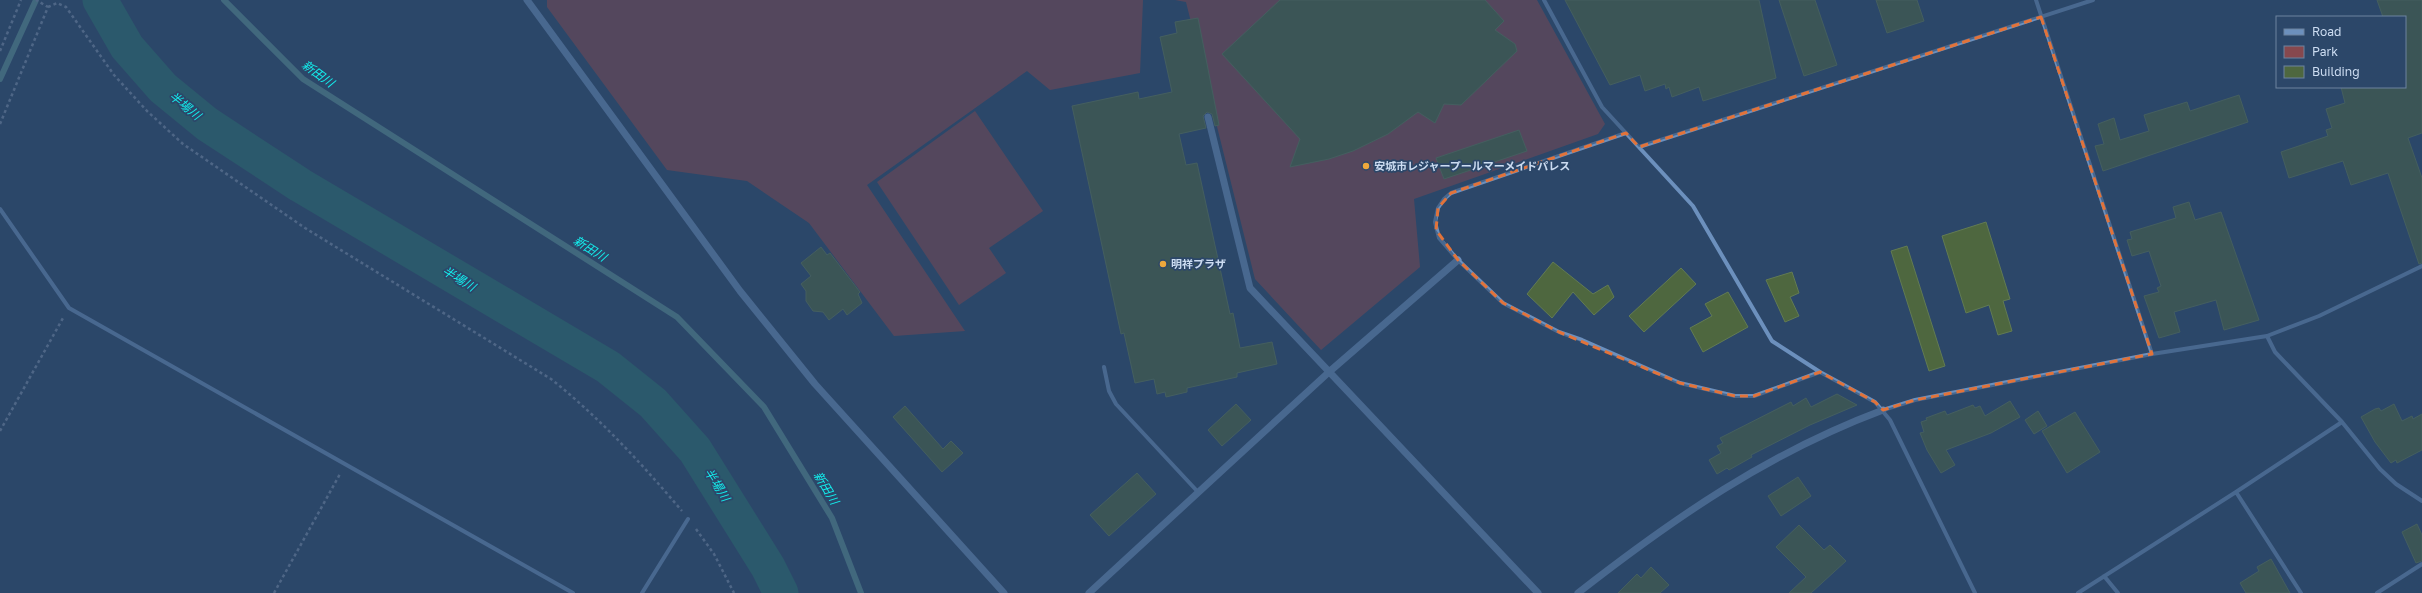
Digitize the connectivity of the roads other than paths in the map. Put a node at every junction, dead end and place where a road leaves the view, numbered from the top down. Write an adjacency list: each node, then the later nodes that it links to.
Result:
1 (527, 0): 27 (street)
2 (1544, 0): 7 (street)
3 (2036, 0): 5 (street)
4 (2093, 0): 5 (street)
5 (2041, 17): 8 (street); 13 (street)
6 (1208, 117): 15 (street)
7 (1626, 134): 8 (street); 10 (street)
8 (1639, 147): 16 (street)
9 (0, 209): 25 (street)
10 (1458, 260): 15 (street); 16 (street)
11 (2422, 266): 12 (street)
12 (2267, 336): 13 (street); 18 (street)
13 (2152, 354): 17 (street)
14 (1104, 367): 19 (street)
15 (1328, 372): 19 (street); 29 (street)
16 (1820, 372): 17 (street)
17 (1883, 410): 30 (street); 31 (street)
18 (2342, 422): 20 (street); 21 (street)
19 (1198, 492): 28 (street)
20 (2236, 492): 24 (street); 34 (street)
21 (2422, 500)
22 (688, 519): 26 (street)
23 (2422, 564): 35 (street)
24 (2104, 576): 32 (street); 33 (street)
25 (573, 593)
26 (642, 593)
27 (1004, 593)
28 (1089, 593)
29 (1538, 593)
30 (1578, 593)
31 (1975, 593)
32 (2078, 593)
33 (2118, 593)
34 (2301, 593)
35 (2377, 593)

